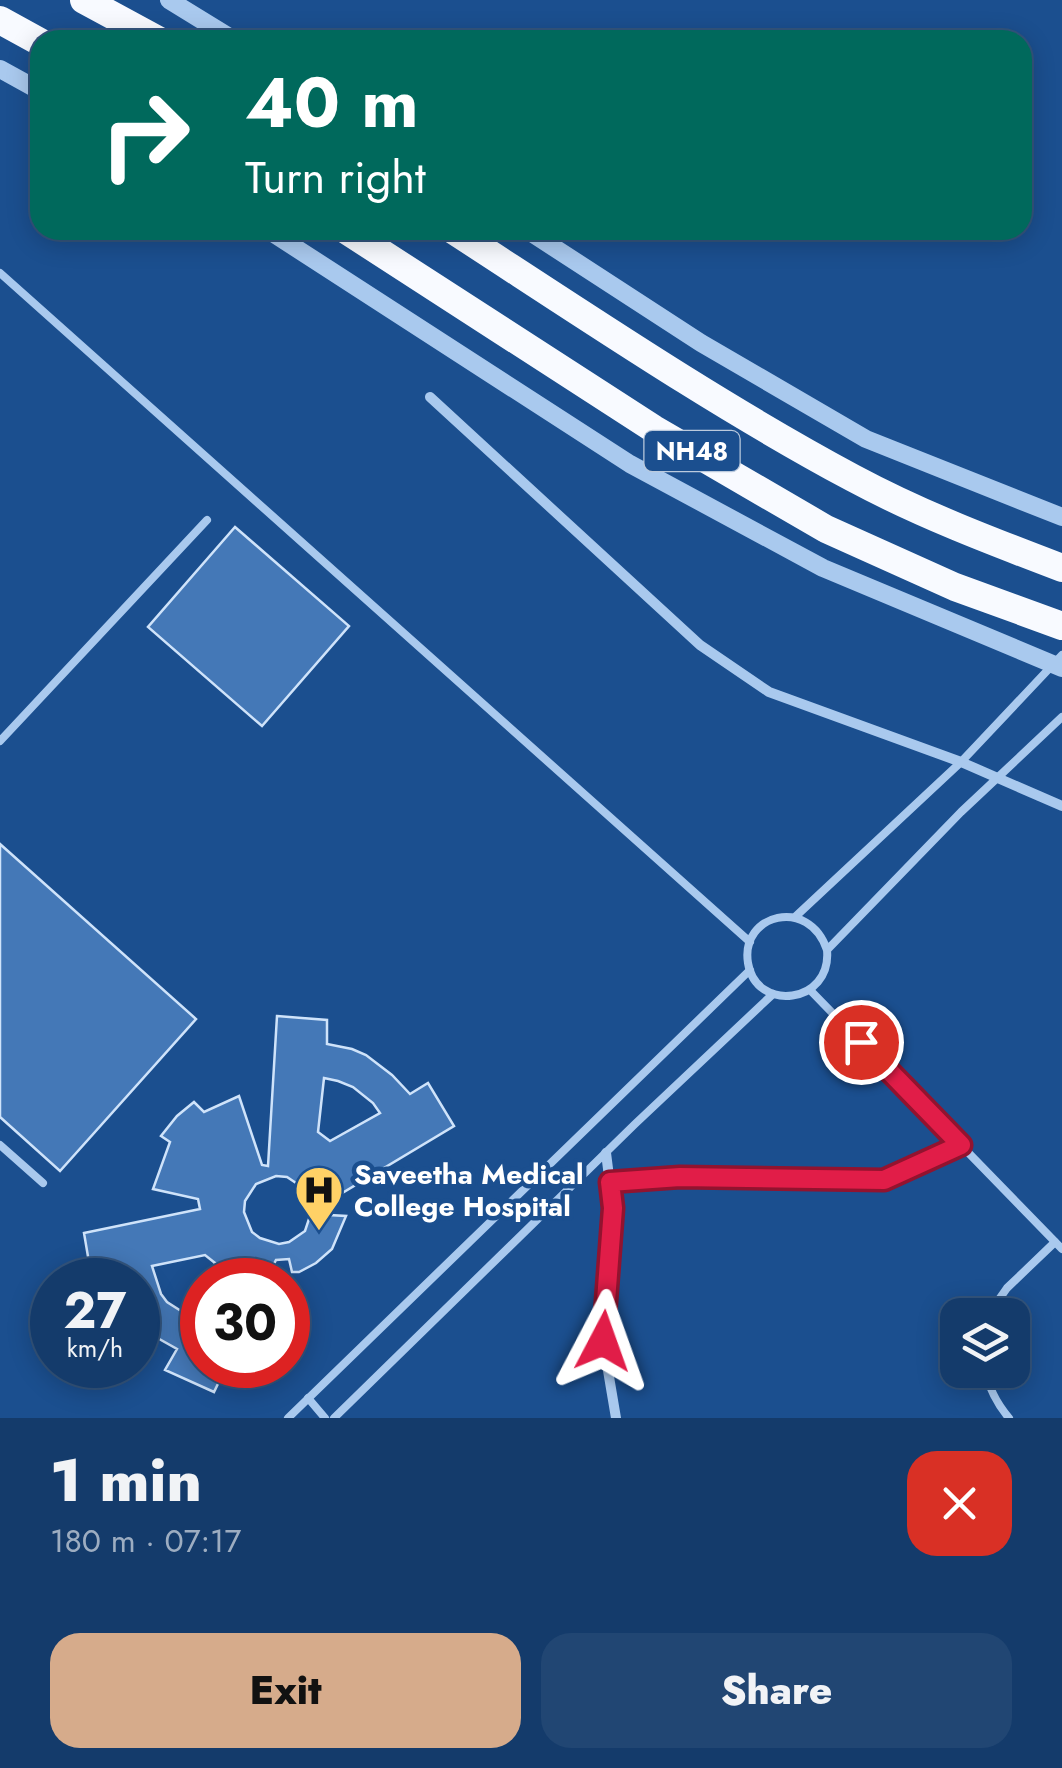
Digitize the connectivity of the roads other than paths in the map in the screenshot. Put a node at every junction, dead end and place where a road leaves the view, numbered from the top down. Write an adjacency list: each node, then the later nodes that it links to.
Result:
1 (84, 0): 4 (highway)
2 (170, 0): 5 (street)
3 (0, 20): 6 (highway)
4 (140, 30)
5 (218, 30)
6 (30, 36)
7 (0, 69): 8 (street)
8 (30, 86)
9 (283, 240): 19 (street)
10 (361, 240): 18 (highway, NH48)
11 (468, 240): 17 (highway, NH48)
12 (541, 240): 15 (street)
13 (0, 273): 26 (lane)
14 (430, 396): 22 (street)
15 (1062, 517)
16 (207, 520): 21 (lane)
17 (1062, 568)
18 (1062, 626)
19 (1058, 663): 22 (lane)
20 (1062, 717): 23 (lane)
21 (2, 736)
22 (961, 762): 23 (street); 25 (lane)
23 (999, 777): 24 (street); 27 (lane)
24 (1062, 806)
25 (795, 917): 26 (lane); 27 (lane)
26 (750, 942): 28 (lane)
27 (827, 950): 29 (lane)
28 (750, 970): 30 (lane); 39 (lane)
29 (810, 990): 30 (lane); 32 (lane)
30 (773, 994): 33 (lane)
31 (0, 1145): 35 (lane)
32 (961, 1145): 34 (street); 36 (lane)
33 (606, 1152): 34 (street); 42 (lane)
34 (610, 1182): 43 (street)
35 (43, 1183)
36 (1059, 1245): 37 (lane)
37 (1000, 1298)
38 (992, 1388): 44 (lane)
39 (308, 1398): 40 (lane); 41 (lane)
40 (288, 1418)
41 (325, 1418)
42 (334, 1418)
43 (616, 1418)
44 (1008, 1418)

